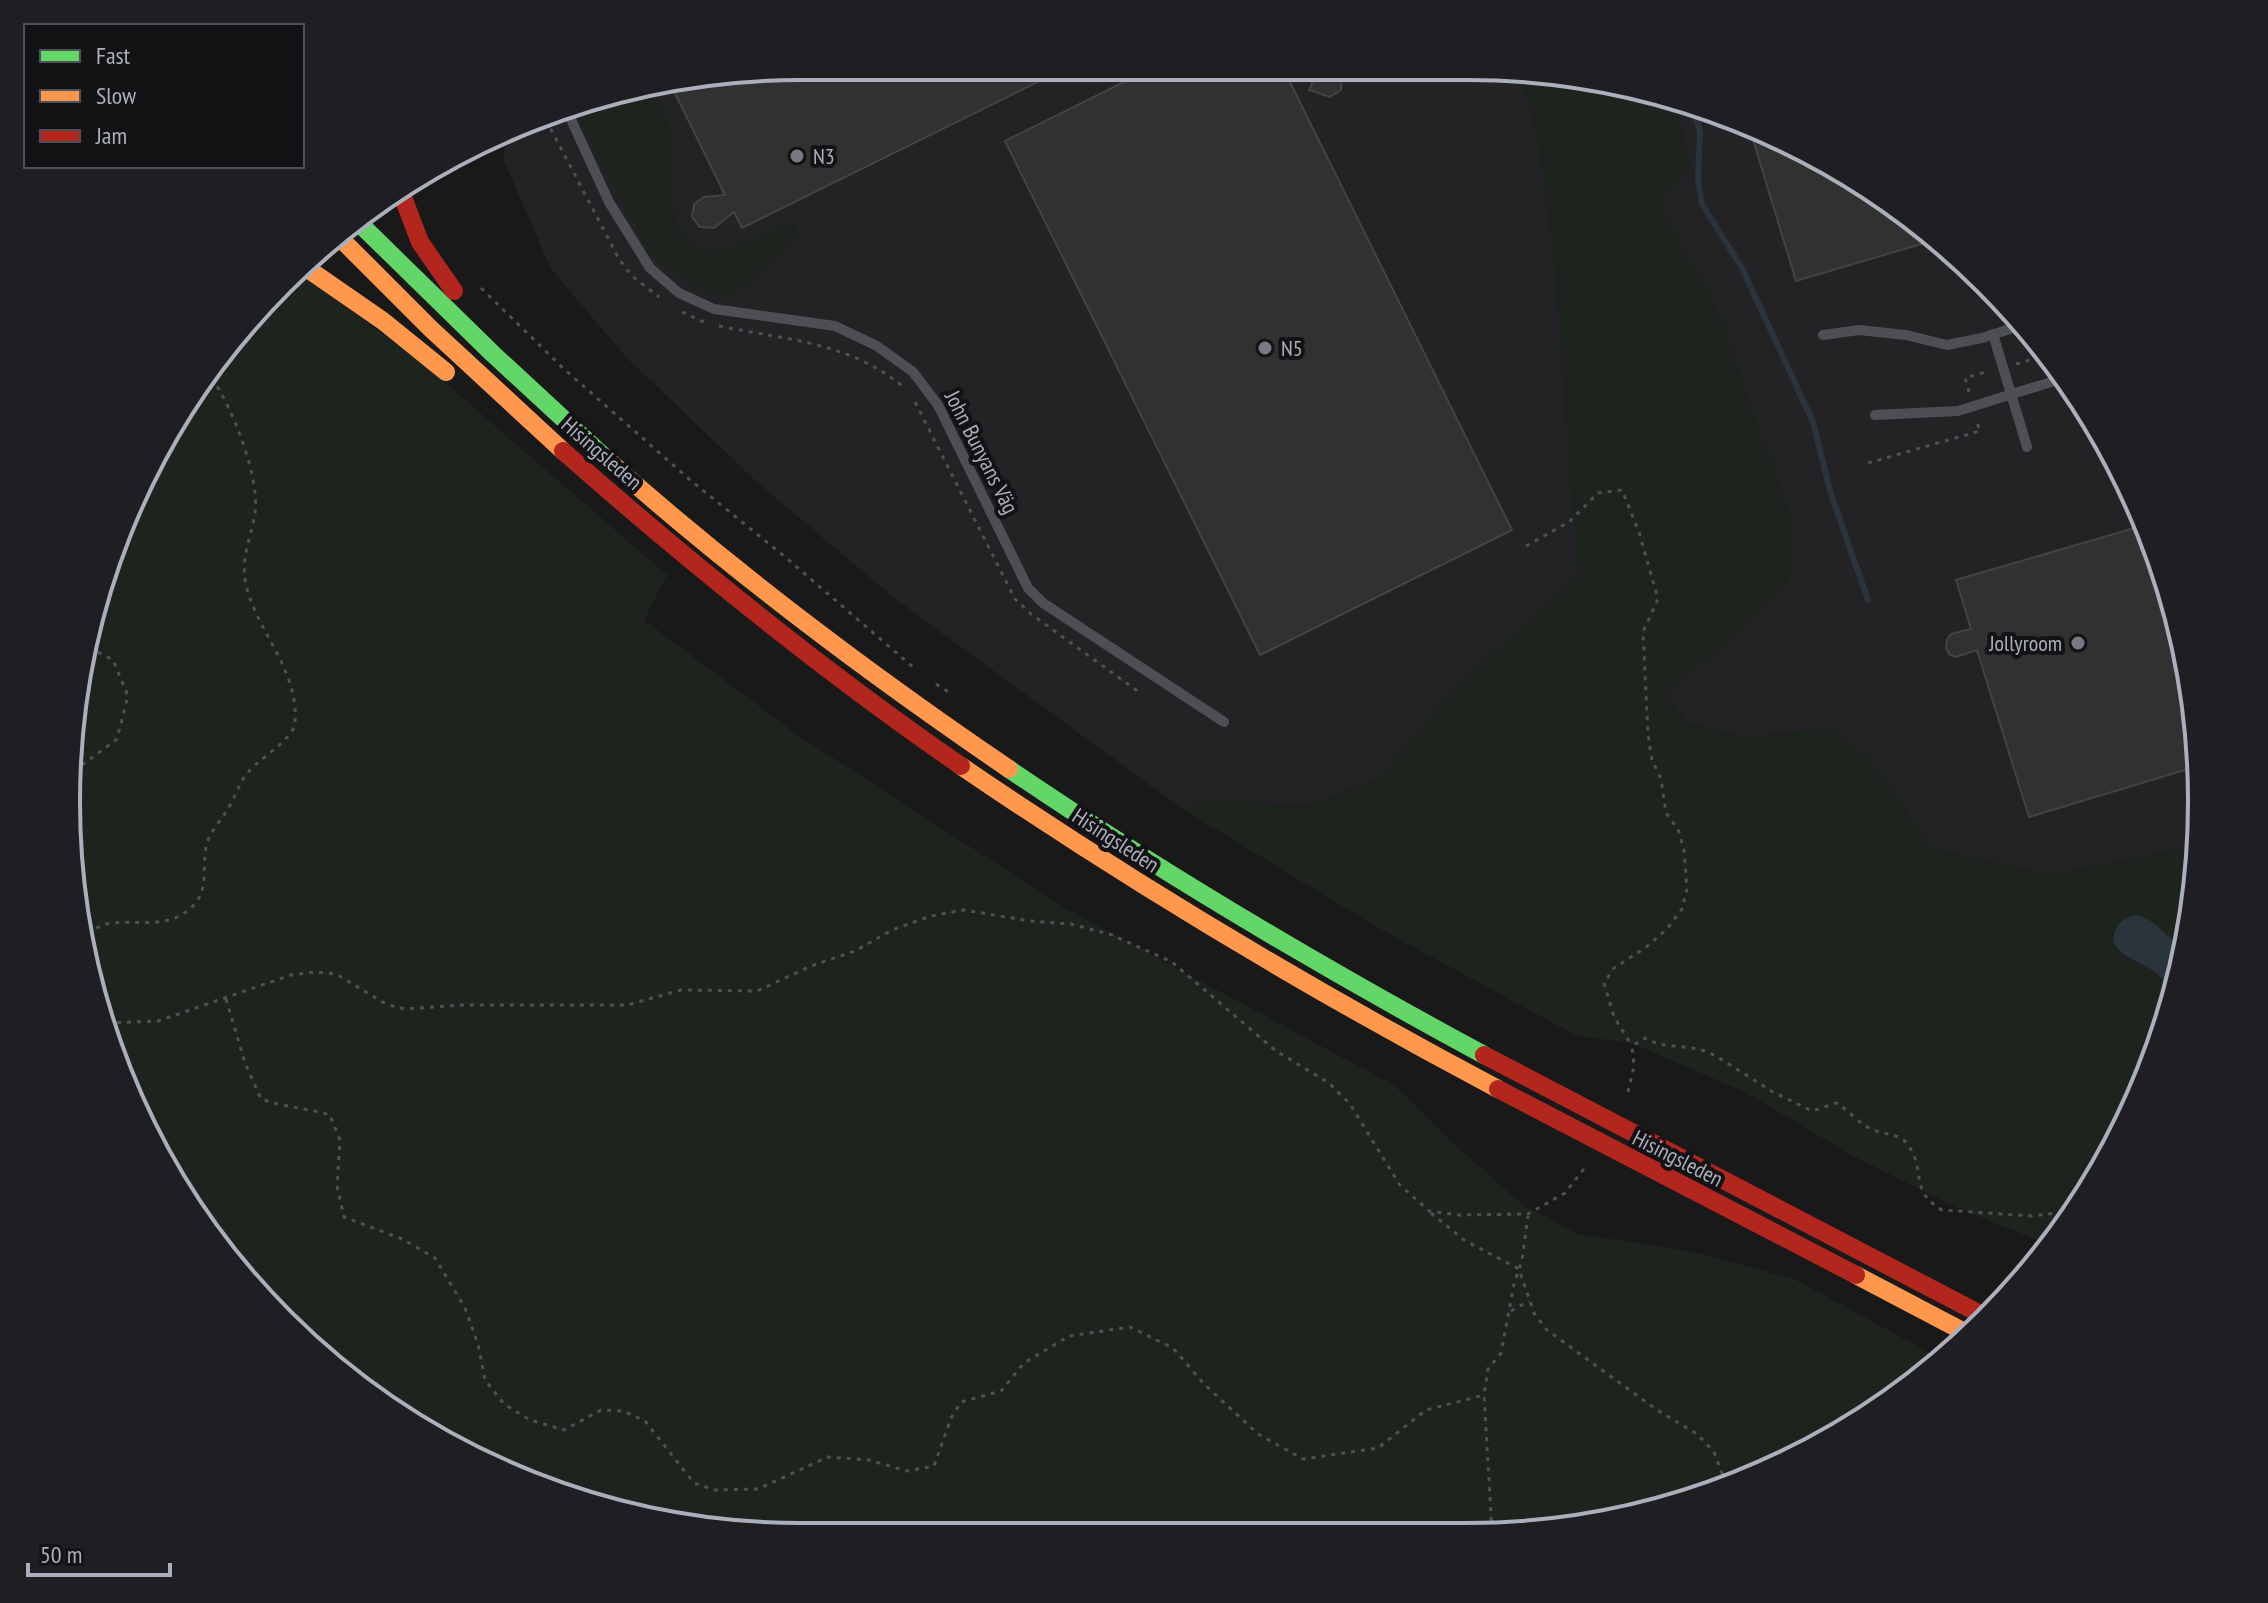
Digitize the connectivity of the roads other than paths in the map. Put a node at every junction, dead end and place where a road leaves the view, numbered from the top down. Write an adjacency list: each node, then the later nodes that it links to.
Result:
1 (570, 118): 17 (lane, John Bunyans Väg)
2 (403, 201): 11 (highway)
3 (364, 228): 11 (highway, Hisingsleden)
4 (345, 243): 16 (highway, Hisingsleden)
5 (312, 272): 10 (highway)
6 (2011, 328): 7 (lane)
7 (1993, 334): 8 (lane); 12 (lane)
8 (1823, 335)
9 (2053, 382): 12 (lane)
10 (459, 383)
11 (532, 392): 18 (highway, Hisingsleden)
12 (2011, 395): 14 (lane); 15 (lane)
13 (495, 413): 16 (highway)
14 (1875, 415)
15 (2027, 447)
16 (647, 524): 19 (highway, Hisingsleden)
17 (1224, 722)
18 (1977, 1312)
19 (1958, 1329)

